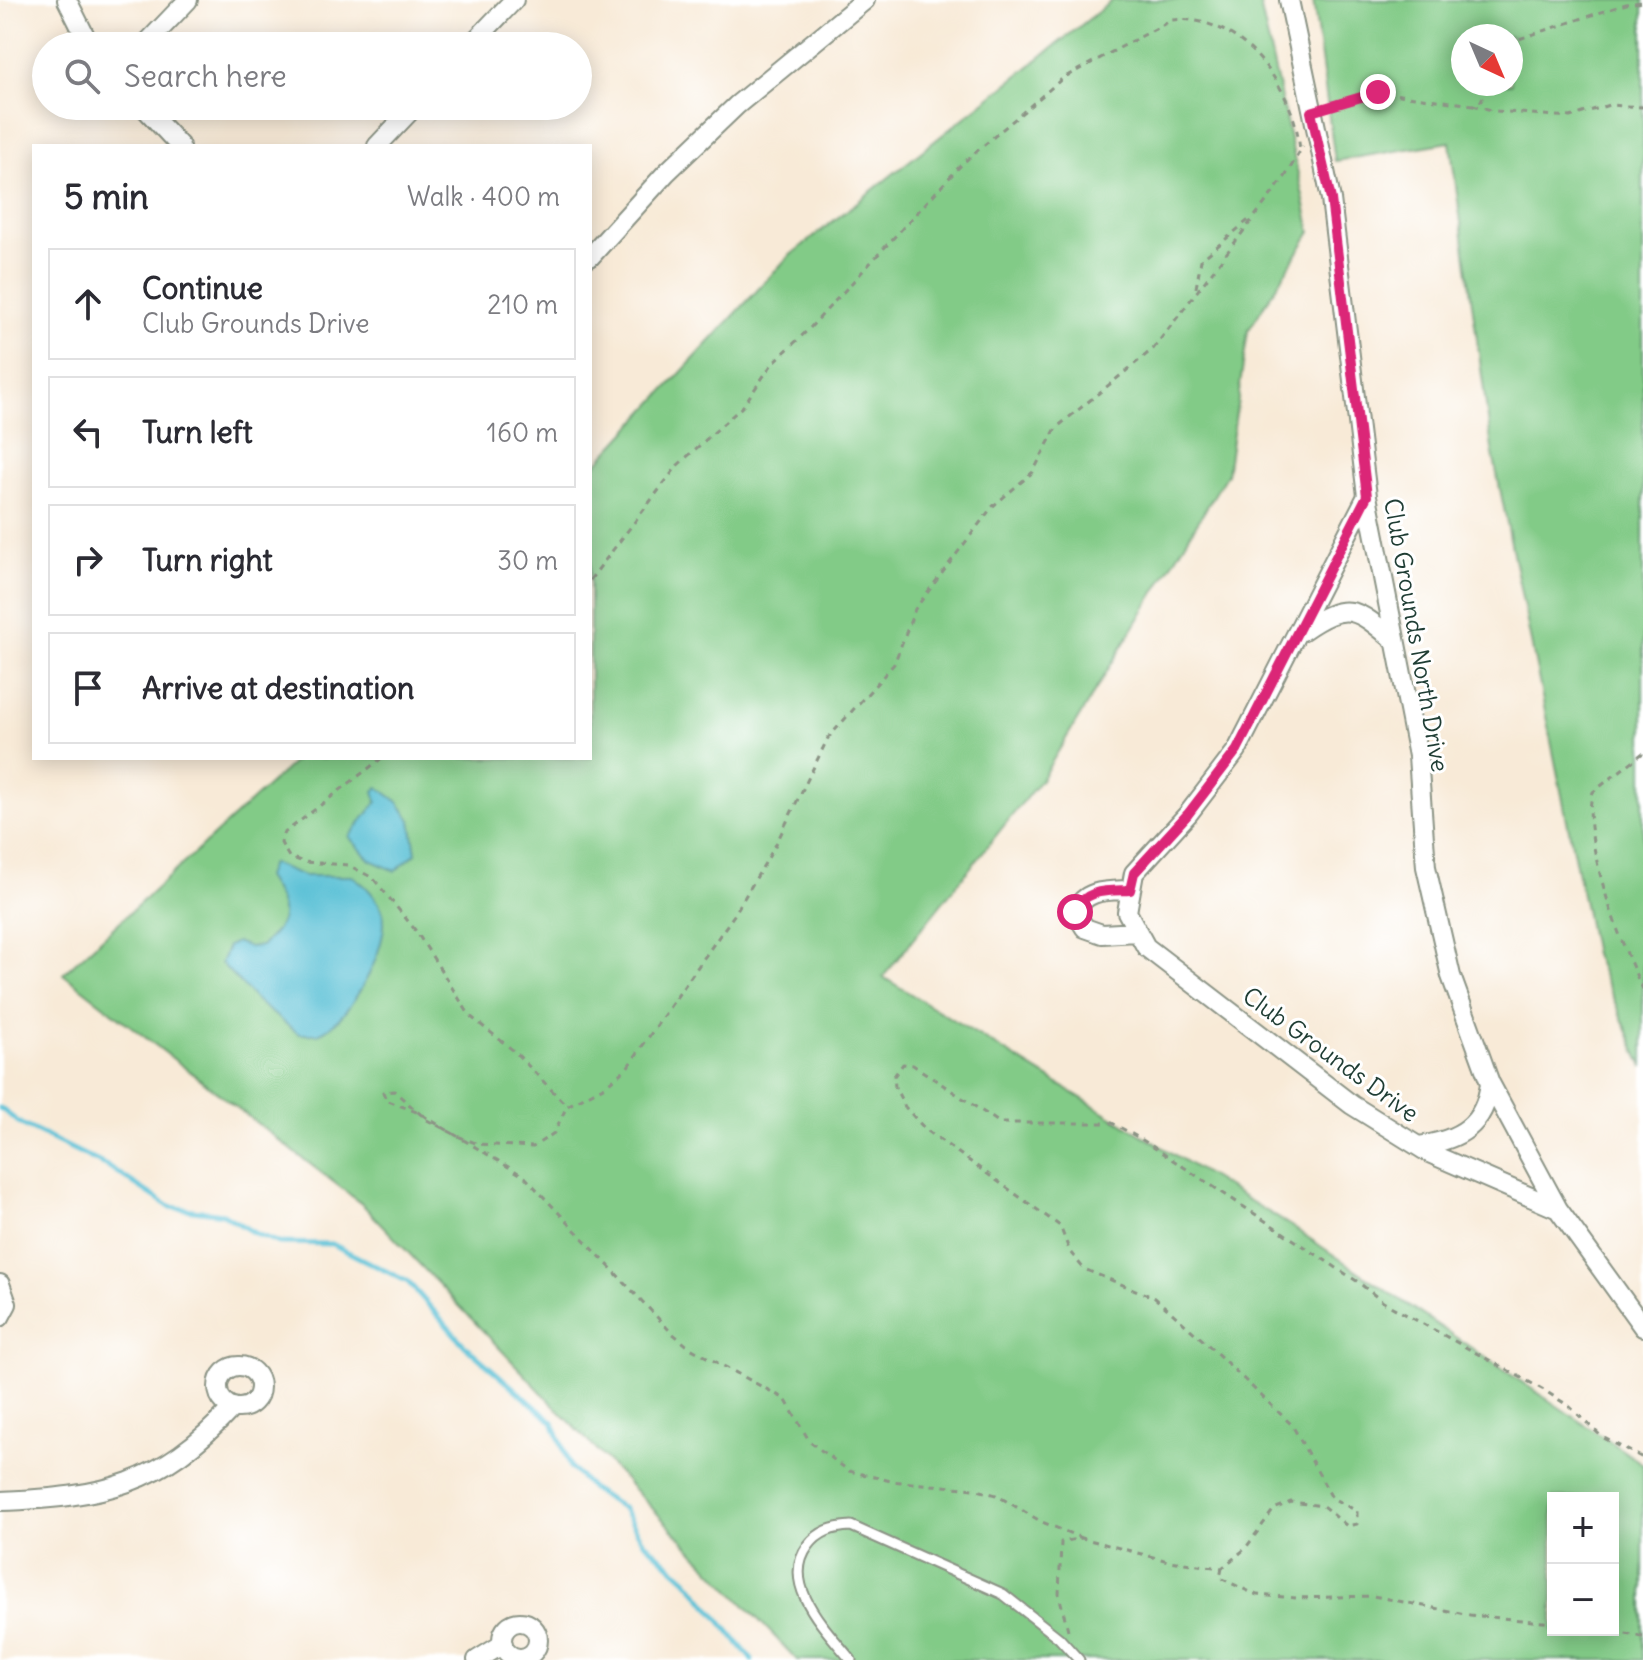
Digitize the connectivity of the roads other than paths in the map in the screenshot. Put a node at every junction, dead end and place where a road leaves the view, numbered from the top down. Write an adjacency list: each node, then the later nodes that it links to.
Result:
1 (67, 0): 6 (street)
2 (188, 0): 7 (street)
3 (514, 0): 8 (street)
4 (865, 0): 13 (street)
5 (1289, 0): 14 (street, Club Grounds North Drive)
6 (83, 32)
7 (157, 32)
8 (483, 32)
9 (156, 120): 11 (street)
10 (402, 120): 12 (street)
11 (178, 144)
12 (379, 144)
13 (592, 255)
14 (1367, 496): 15 (street); 16 (street, Club Grounds North Drive)
15 (1298, 634): 16 (street); 17 (street)
16 (1395, 641): 19 (street, Club Grounds North Drive)
17 (1130, 890): 18 (street); 18 (street)
18 (1137, 932): 20 (street, Club Grounds Drive)
19 (1490, 1083): 20 (street); 21 (street, Club Grounds North Drive)
20 (1419, 1146): 21 (street, Club Grounds Drive)
21 (1558, 1209): 24 (street, Club Grounds North Drive)
22 (0, 1284): 23 (street)
23 (0, 1317)
24 (1643, 1327)
25 (233, 1407): 26 (street)
26 (0, 1501)
27 (503, 1644): 28 (street)
28 (477, 1660)
29 (851, 1660): 30 (lane)
30 (1079, 1660)

